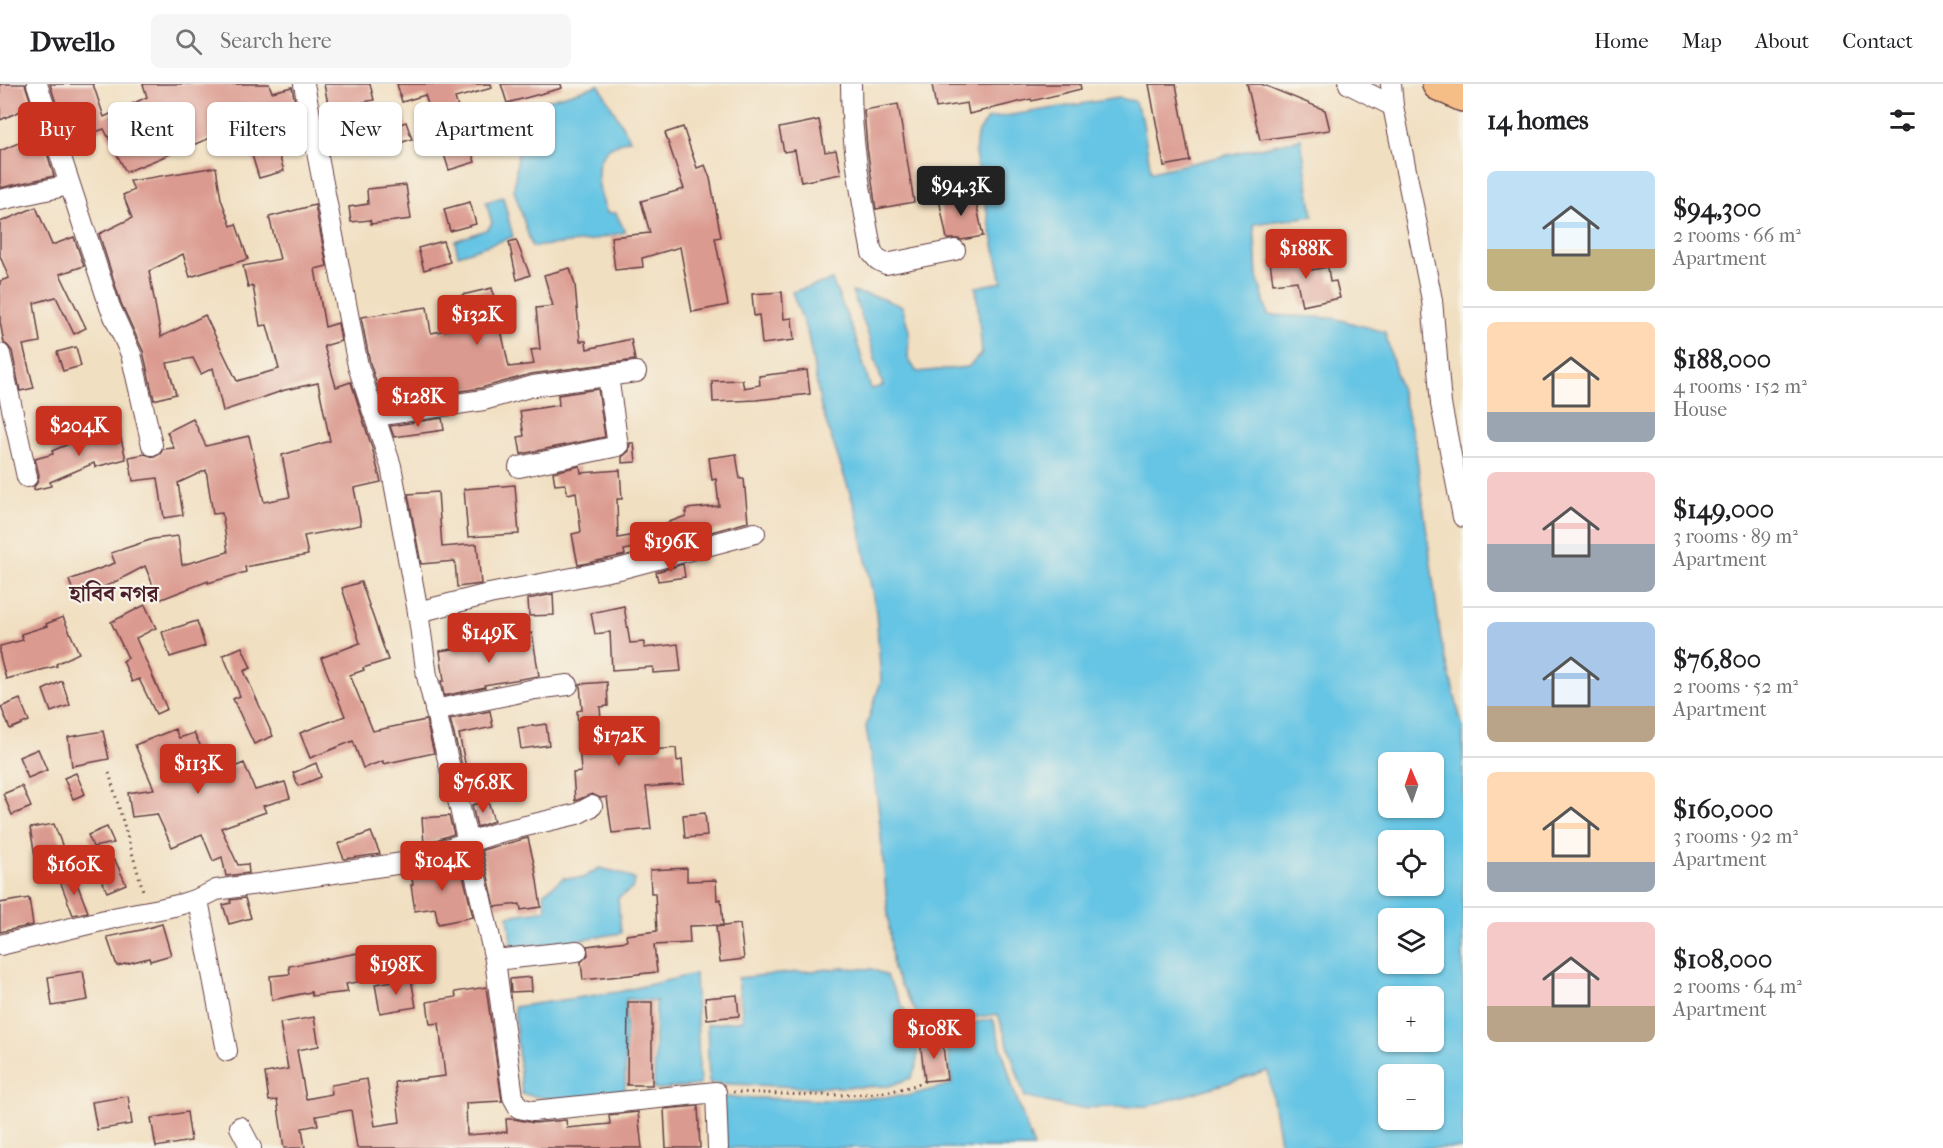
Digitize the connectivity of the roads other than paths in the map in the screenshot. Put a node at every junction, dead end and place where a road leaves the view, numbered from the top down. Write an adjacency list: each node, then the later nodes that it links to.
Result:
1 (37, 84): 9 (street)
2 (304, 84): 15 (street)
3 (851, 84): 11 (street)
4 (1349, 84): 8 (street)
5 (1391, 84): 8 (street)
6 (1439, 84): 7 (highway)
7 (1463, 95)
8 (1393, 106): 19 (street)
9 (69, 185): 10 (street); 16 (street)
10 (0, 200)
11 (955, 250)
12 (0, 354): 18 (street)
13 (636, 372): 14 (street)
14 (608, 376): 15 (street); 17 (street)
15 (375, 416): 21 (street)
16 (152, 445)
17 (519, 467)
18 (27, 477)
19 (1463, 518)
20 (755, 533): 21 (street)
21 (418, 612): 23 (street)
22 (568, 685): 23 (street)
23 (435, 710): 25 (street)
24 (592, 806): 25 (street)
25 (468, 843): 26 (street); 29 (street)
26 (198, 900): 27 (street); 30 (street)
27 (0, 945)
28 (577, 951): 29 (street)
29 (495, 960): 33 (street)
30 (227, 1051)
31 (240, 1127): 32 (street)
32 (251, 1148)
33 (718, 1148)

